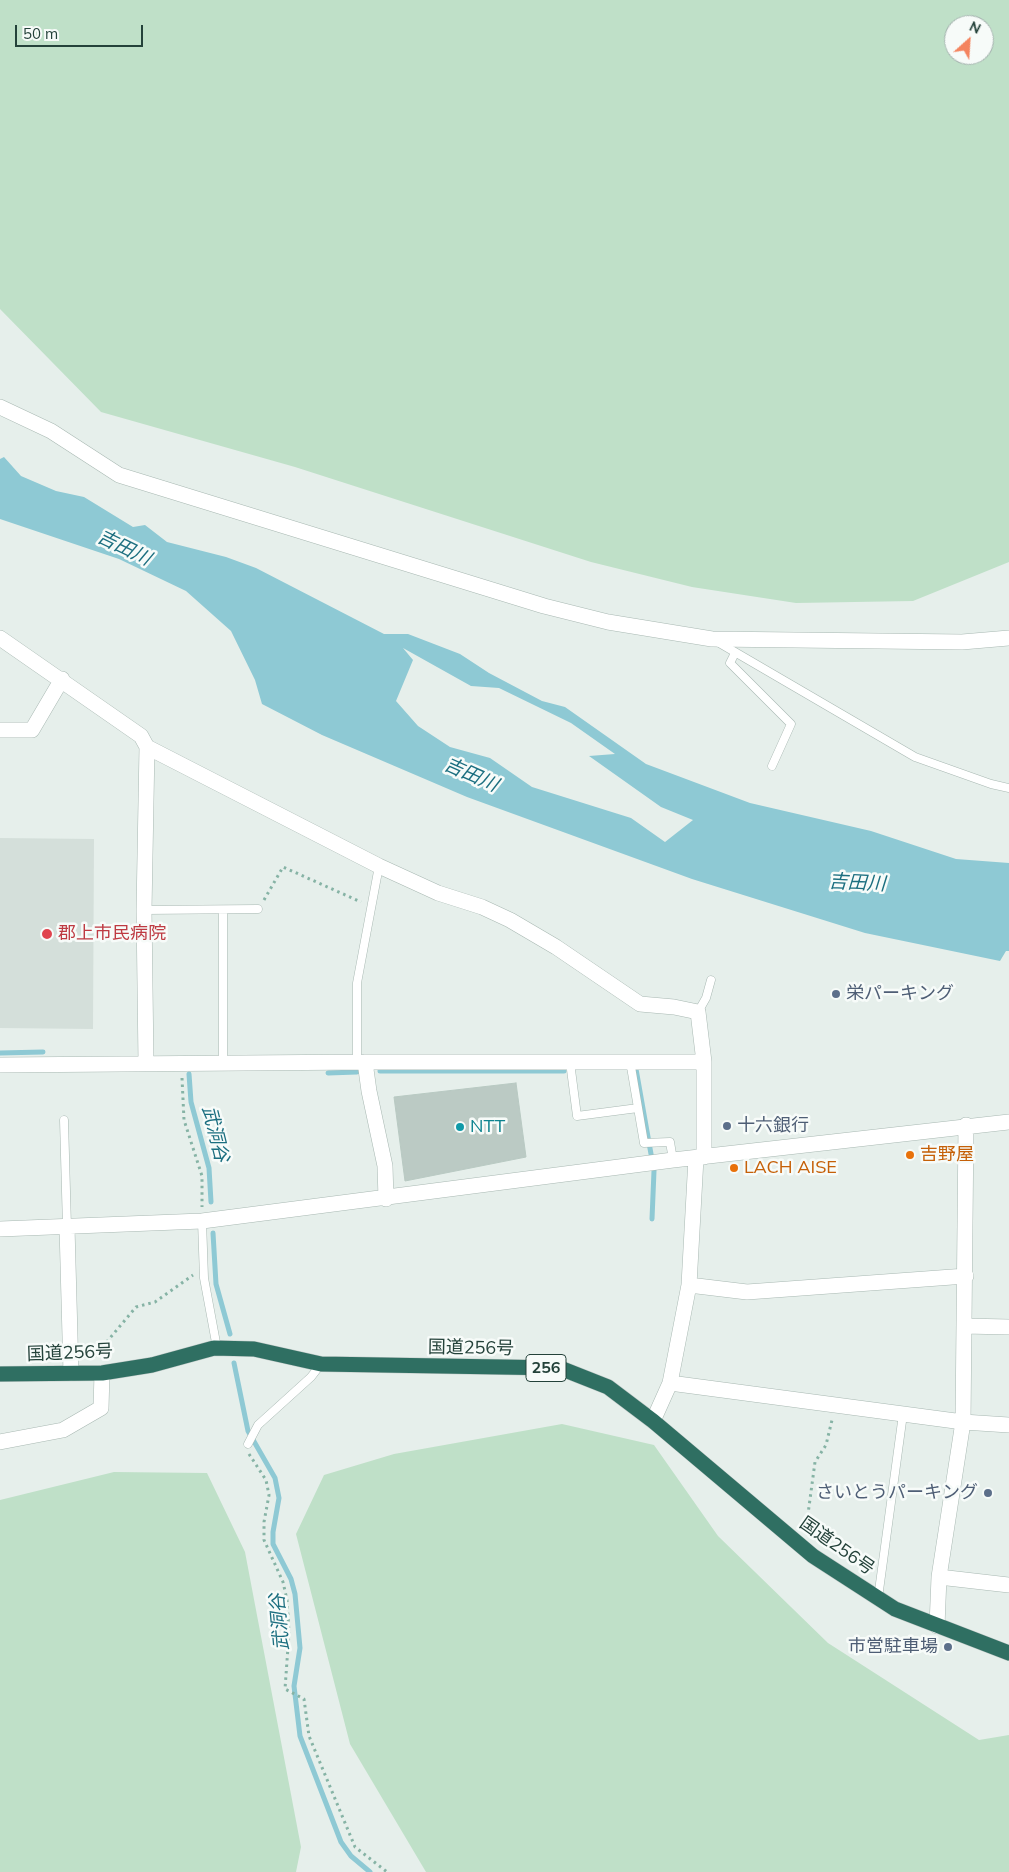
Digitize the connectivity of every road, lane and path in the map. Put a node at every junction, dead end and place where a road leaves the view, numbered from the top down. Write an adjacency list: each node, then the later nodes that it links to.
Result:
1 (0, 407): 4 (street)
2 (0, 638): 6 (street)
3 (1009, 638): 4 (street)
4 (712, 639): 5 (lane)
5 (735, 653): 9 (lane); 10 (lane)
6 (62, 679): 7 (street); 8 (street)
7 (0, 730)
8 (147, 747): 11 (street); 14 (street)
9 (772, 766)
10 (1009, 788)
11 (379, 866): 12 (lane); 17 (street)
12 (372, 906): 13 (path); 19 (lane)
13 (258, 909): 15 (lane)
14 (144, 910): 15 (lane); 23 (street)
15 (223, 911): 18 (lane)
16 (712, 980): 17 (lane)
17 (698, 1012): 22 (street)
18 (223, 1062): 19 (street); 24 (street)
19 (361, 1062): 20 (street); 32 (street)
20 (570, 1062): 21 (street); 26 (lane)
21 (630, 1062): 22 (street); 26 (lane)
22 (704, 1062): 30 (street)
23 (146, 1063): 24 (street); 25 (street)
24 (181, 1063): 33 (path)
25 (0, 1065)
26 (638, 1108): 31 (lane)
27 (64, 1120): 34 (lane)
28 (1009, 1122): 29 (street)
29 (966, 1125): 30 (street); 37 (street)
30 (700, 1157): 31 (street); 38 (street)
31 (673, 1160): 32 (street)
32 (386, 1198): 33 (street)
33 (202, 1221): 34 (street); 36 (lane)
34 (66, 1227): 35 (street); 43 (street)
35 (0, 1229)
36 (204, 1268): 41 (lane); 43 (path)
37 (966, 1276): 38 (street); 39 (street)
38 (689, 1285): 46 (street)
39 (964, 1326): 40 (street); 50 (street)
40 (1009, 1327)
41 (218, 1348): 42 (highway, 国道256号 / 256); 44 (highway, 国道256号 / 256)
42 (321, 1364): 49 (highway, 国道256号 / 256); 53 (lane)
43 (76, 1373): 44 (highway, 国道256号 / 256); 45 (highway, 国道256号 / 256)
44 (102, 1373): 52 (street)
45 (0, 1374)
46 (670, 1383): 47 (street); 49 (street)
47 (836, 1405): 48 (street); 54 (path)
48 (903, 1414): 50 (street); 57 (lane)
49 (653, 1421): 54 (highway, 国道256号 / 256)
50 (963, 1422): 51 (street); 55 (street)
51 (1009, 1425)
52 (0, 1442)
53 (248, 1444): 60 (path)
54 (803, 1548): 57 (highway, 国道256号 / 256)
55 (938, 1577): 56 (street); 58 (street)
56 (1009, 1585)
57 (878, 1598): 58 (highway, 国道256号 / 256)
58 (937, 1626): 59 (highway, 国道256号 / 256)
59 (1009, 1653)
60 (387, 1872)

